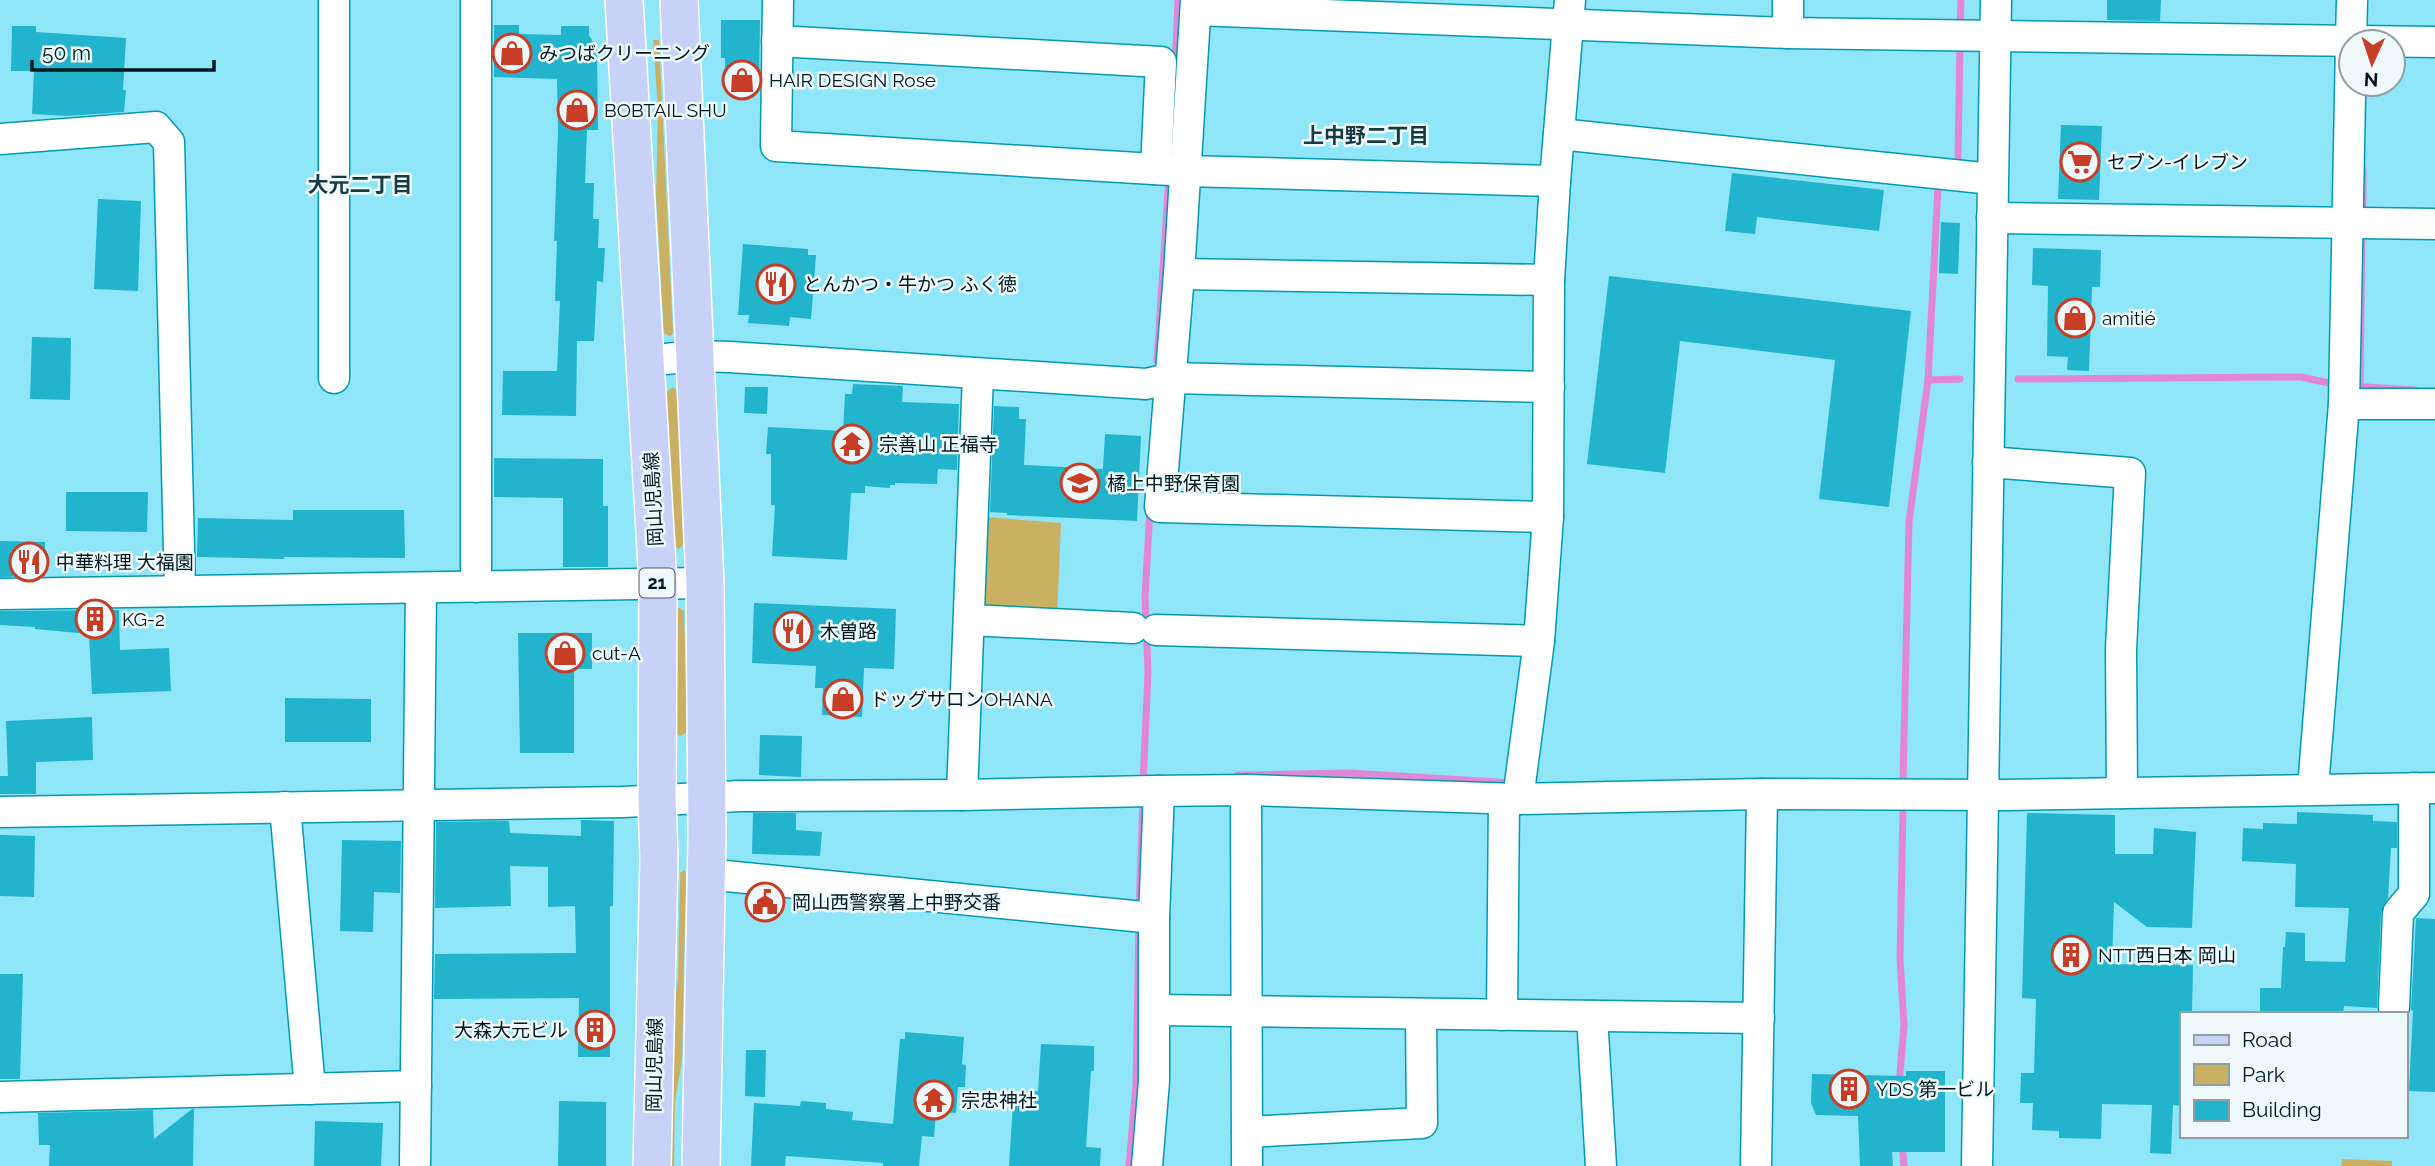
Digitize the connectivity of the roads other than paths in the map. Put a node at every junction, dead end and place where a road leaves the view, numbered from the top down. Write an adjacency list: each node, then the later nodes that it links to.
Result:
1 (334, 0): 32 (street)
2 (476, 0): 42 (street)
3 (624, 0): 30 (main road, 岡山児島線 / 21)
4 (679, 0): 29 (main road)
5 (778, 0): 14 (street)
6 (1788, 0): 12 (street)
7 (1996, 0): 13 (street)
8 (2351, 0): 11 (street)
9 (1196, 5): 10 (street); 21 (street)
10 (1569, 12): 12 (street); 19 (street)
11 (2351, 28)
12 (1788, 33): 13 (street)
13 (1972, 35): 15 (street); 22 (street)
14 (777, 41): 21 (street); 21 (street)
15 (2337, 42)
16 (2407, 42): 17 (street)
17 (2435, 42)
18 (2353, 98): 25 (street)
19 (1559, 134): 22 (street); 23 (street)
20 (0, 139): 43 (street)
21 (1171, 170): 23 (street); 27 (street)
22 (1992, 179): 24 (street)
23 (1555, 181): 28 (street)
24 (1992, 218): 25 (street); 37 (street)
25 (2357, 223): 26 (street); 35 (street)
26 (2435, 224)
27 (1179, 274): 28 (street); 33 (street)
28 (1549, 281): 34 (street)
29 (695, 356): 30 (street); 31 (street); 39 (main road)
30 (646, 361): 40 (main road, 岡山児島線 / 21)
31 (978, 374): 33 (street); 45 (street)
32 (334, 378)
33 (1161, 381): 34 (street); 38 (street)
34 (1549, 387): 38 (street)
35 (2345, 392): 36 (street); 47 (street)
36 (2435, 404)
37 (1988, 462): 52 (street); 54 (street)
38 (1548, 517): 46 (street)
39 (705, 583): 40 (street); 56 (main road)
40 (657, 584): 42 (street); 57 (main road, 岡山児島線 / 21)
41 (421, 587): 42 (street); 43 (street); 58 (street)
42 (475, 587)
43 (180, 592): 44 (street)
44 (0, 594)
45 (969, 620): 46 (street); 55 (street)
46 (1539, 641): 51 (street)
47 (2313, 788): 48 (street); 52 (street)
48 (2425, 788): 62 (street)
49 (1246, 790): 50 (street); 51 (street); 66 (street)
50 (1149, 791): 55 (street); 63 (street)
51 (1515, 792): 53 (street); 68 (street)
52 (2122, 793): 54 (street)
53 (1762, 794): 54 (street); 70 (street)
54 (1982, 794): 82 (street)
55 (962, 795): 56 (street)
56 (706, 797): 57 (street); 61 (main road)
57 (657, 800): 58 (street); 76 (main road, 岡山児島線 / 21)
58 (419, 805): 59 (street); 71 (street)
59 (285, 807): 60 (street); 72 (street)
60 (0, 812)
61 (705, 874): 63 (street); 77 (main road)
62 (2425, 897): 64 (street)
63 (1144, 917): 65 (street)
64 (2393, 1007)
65 (1156, 1010): 66 (street); 78 (street)
66 (1247, 1012): 67 (street); 74 (street)
67 (1421, 1014): 68 (street); 74 (street)
68 (1502, 1015): 69 (street)
69 (1592, 1016): 70 (street); 80 (street)
70 (1759, 1018): 81 (street)
71 (416, 1086): 72 (street); 75 (street)
72 (310, 1089): 73 (street)
73 (0, 1097)
74 (1247, 1132): 79 (street)
75 (415, 1166)
76 (652, 1166)
77 (701, 1166)
78 (1147, 1166)
79 (1247, 1166)
80 (1601, 1166)
81 (1756, 1166)
82 (1978, 1166)

